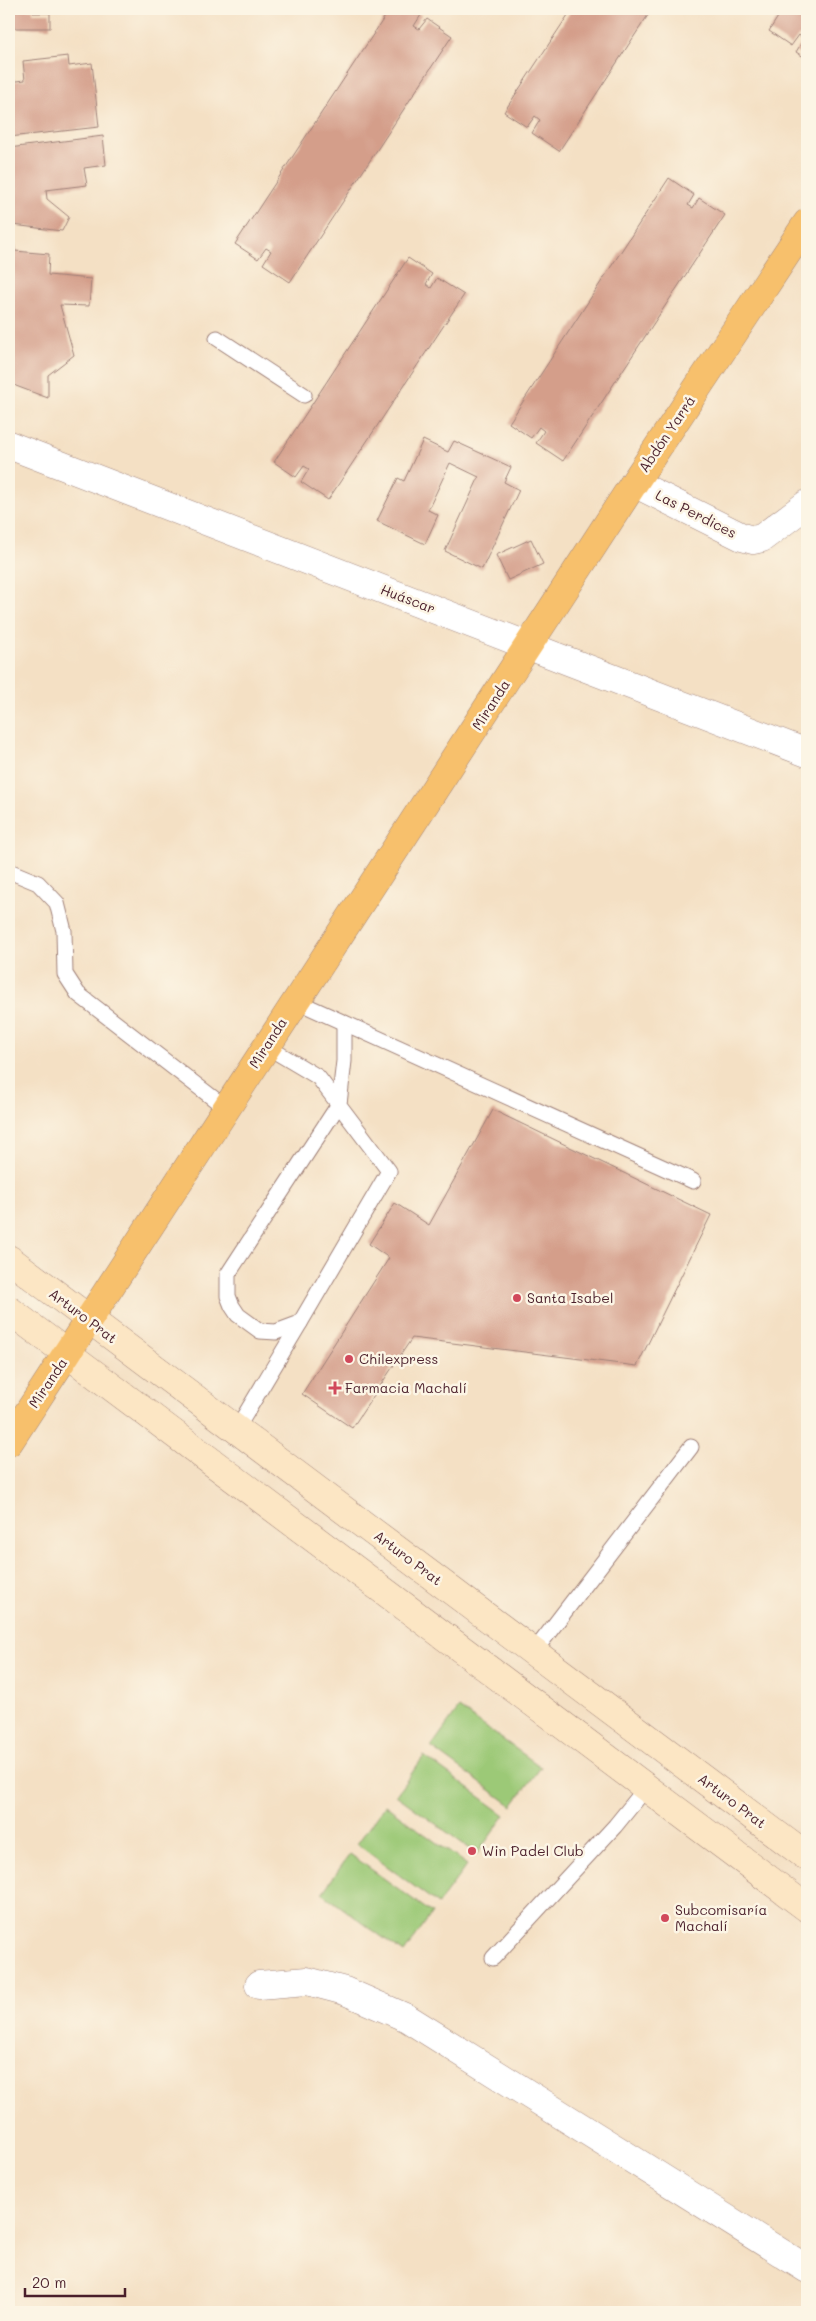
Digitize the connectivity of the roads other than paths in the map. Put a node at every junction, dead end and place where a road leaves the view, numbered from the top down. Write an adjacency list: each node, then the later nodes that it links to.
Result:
1 (807, 223): 5 (main road, Abdón Yarrá)
2 (217, 338): 3 (lane)
3 (304, 395)
4 (9, 445): 7 (street, Huáscar)
5 (634, 483): 6 (street, Las Perdices); 7 (main road, Abdón Yarrá)
6 (807, 504)
7 (529, 646): 8 (street, Huáscar); 10 (main road, Miranda)
8 (807, 753)
9 (9, 871): 14 (lane)
10 (296, 1001): 11 (lane); 12 (main road, Miranda)
11 (344, 1023): 13 (lane); 15 (lane)
12 (266, 1046): 13 (lane); 14 (main road, Miranda)
13 (339, 1104): 19 (lane); 19 (lane)
14 (226, 1108): 18 (main road, Miranda)
15 (693, 1181)
16 (9, 1259): 18 (main road, Arturo Prat)
17 (9, 1310): 20 (main road)
18 (88, 1320): 20 (main road, Miranda); 21 (main road, Arturo Prat)
19 (300, 1323): 21 (lane)
20 (67, 1354): 22 (main road, Miranda); 25 (main road)
21 (236, 1430): 24 (main road, Arturo Prat)
22 (9, 1442)
23 (691, 1447): 24 (lane)
24 (534, 1652): 26 (main road, Arturo Prat)
25 (646, 1788): 27 (main road); 28 (lane)
26 (807, 1857)
27 (807, 1908)
28 (493, 1958)
29 (260, 1985): 30 (street)
30 (807, 2269)

